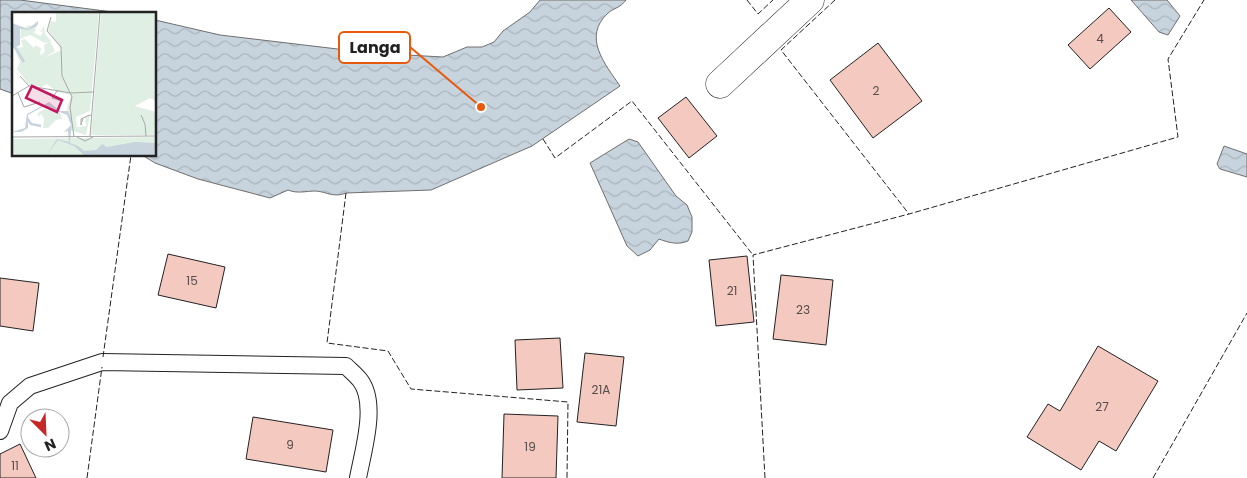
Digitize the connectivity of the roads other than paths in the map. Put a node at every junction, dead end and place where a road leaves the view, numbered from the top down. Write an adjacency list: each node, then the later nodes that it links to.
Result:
1 (810, 0): 2 (street)
2 (720, 84)
3 (0, 431): 4 (lane)
4 (358, 478)

